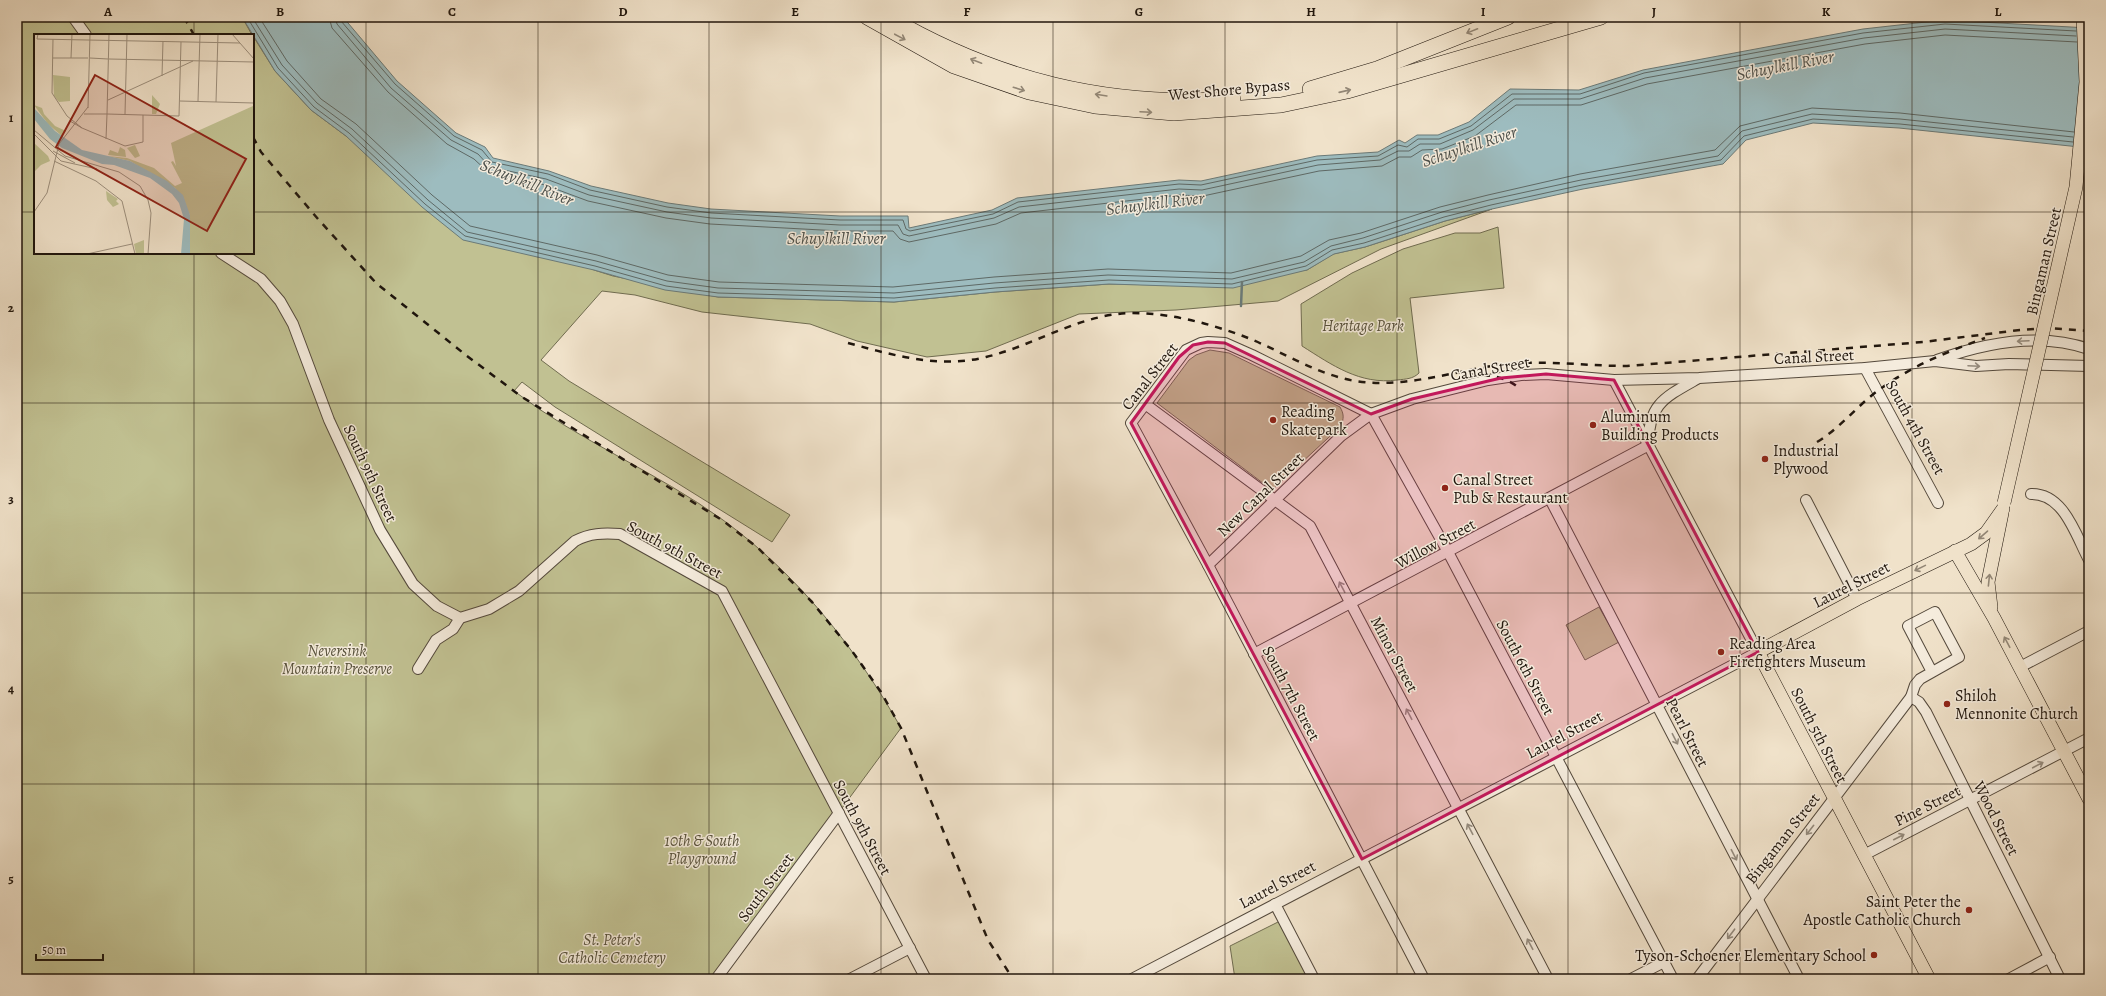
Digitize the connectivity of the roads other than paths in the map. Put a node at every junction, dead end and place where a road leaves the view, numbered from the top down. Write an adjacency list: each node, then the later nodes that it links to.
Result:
1 (73, 17): 8 (street)
2 (867, 17): 9 (highway, West Shore Bypass, one-way to 9)
3 (888, 17): 4 (highway, West Shore Bypass, one-way to 3)
4 (1508, 17)
5 (1586, 17): 9 (highway)
6 (1601, 17): 9 (highway, West Shore Bypass)
7 (2084, 17): 26 (main road, Bingaman Street, bridge)
8 (85, 34)
9 (1527, 38)
10 (223, 254): 33 (street, South 9th Street)
11 (2089, 349): 12 (street, Canal Street, one-way to 12)
12 (1935, 361): 13 (street, Canal Street, one-way to 13); 14 (street, Canal Street)
13 (2089, 366)
14 (1864, 368): 15 (street, Canal Street); 25 (street, South 4th Street)
15 (1699, 378): 16 (street, Canal Street); 20 (street)
16 (1614, 380): 18 (street, Canal Street); 20 (street, South 5th Street)
17 (1145, 404): 18 (street, Canal Street); 19 (street, Canal Street); 23 (street, Minor Street)
18 (1371, 414): 23 (street, New Canal Street); 28 (street, South 6th Street)
19 (1131, 423): 30 (street, South 7th Street)
20 (1649, 445): 22 (street, Willow Street); 36 (street, South 5th Street)
21 (2031, 494): 29 (street)
22 (1550, 499): 28 (street, Willow Street); 42 (street, Pearl Street)
23 (1276, 500): 30 (street, New Canal Street); 32 (street, Minor Street, one-way to 23)
24 (1806, 500): 31 (street)
25 (1938, 503)
26 (2004, 506): 27 (main road, Laurel Street, one-way to 27); 34 (main road, one-way to 26)
27 (1955, 551): 31 (main road, Laurel Street, one-way to 31); 34 (main road)
28 (1448, 552): 32 (street, Willow Street); 45 (street, South 6th Street)
29 (2089, 560)
30 (1208, 565): 37 (street, South 7th Street)
31 (1857, 599): 36 (main road, Laurel Street)
32 (1351, 604): 37 (street, Willow Street); 49 (street, Minor Street, one-way to 32)
33 (460, 618): 39 (street); 50 (street, South 9th Street)
34 (1994, 618): 38 (main road, one-way to 34)
35 (2089, 631): 38 (street)
36 (1758, 652): 42 (street, Laurel Street); 48 (main road, South 5th Street)
37 (1254, 654): 52 (street, South 7th Street)
38 (2020, 667): 44 (main road)
39 (418, 669)
40 (1932, 672): 40 (street, Bingaman Street); 41 (street, Bingaman Street)
41 (1911, 697): 46 (street, Wood Street); 48 (street, Bingaman Street)
42 (1658, 704): 45 (street, Laurel Street); 53 (street, Pearl Street, one-way to 53)
43 (2089, 738): 44 (street, Pine Street)
44 (2064, 751): 46 (street, Pine Street, one-way to 44); 47 (main road)
45 (1556, 758): 49 (street, Laurel Street); 57 (street, South 6th Street)
46 (1971, 799): 51 (street, Pine Street, one-way to 46); 56 (street, Wood Street)
47 (2089, 799)
48 (1834, 800): 51 (main road, South 5th Street); 53 (street, Bingaman Street, one-way to 53)
49 (1459, 808): 52 (street, Laurel Street); 64 (street, Minor Street, one-way to 49)
50 (839, 813): 55 (street, South 9th Street); 58 (street, South Street)
51 (1864, 855): 69 (main road, South 5th Street)
52 (1362, 859): 54 (street, Laurel Street); 63 (street, South 7th Street)
53 (1757, 899): 67 (street, Bingaman Street, one-way to 67); 68 (street, Pearl Street)
54 (1275, 904): 61 (street, Laurel Street); 62 (street)
55 (910, 948): 59 (street); 60 (street, South 9th Street)
56 (2050, 957): 70 (street); 71 (street, Wood Street)
57 (1664, 962): 65 (street); 66 (street, South 6th Street)
58 (716, 979)
59 (850, 979)
60 (926, 979)
61 (1132, 979)
62 (1314, 979)
63 (1424, 979)
64 (1548, 979)
65 (1631, 979)
66 (1673, 979)
67 (1697, 979)
68 (1799, 979)
69 (1929, 979)
70 (2009, 979)
71 (2060, 979)

